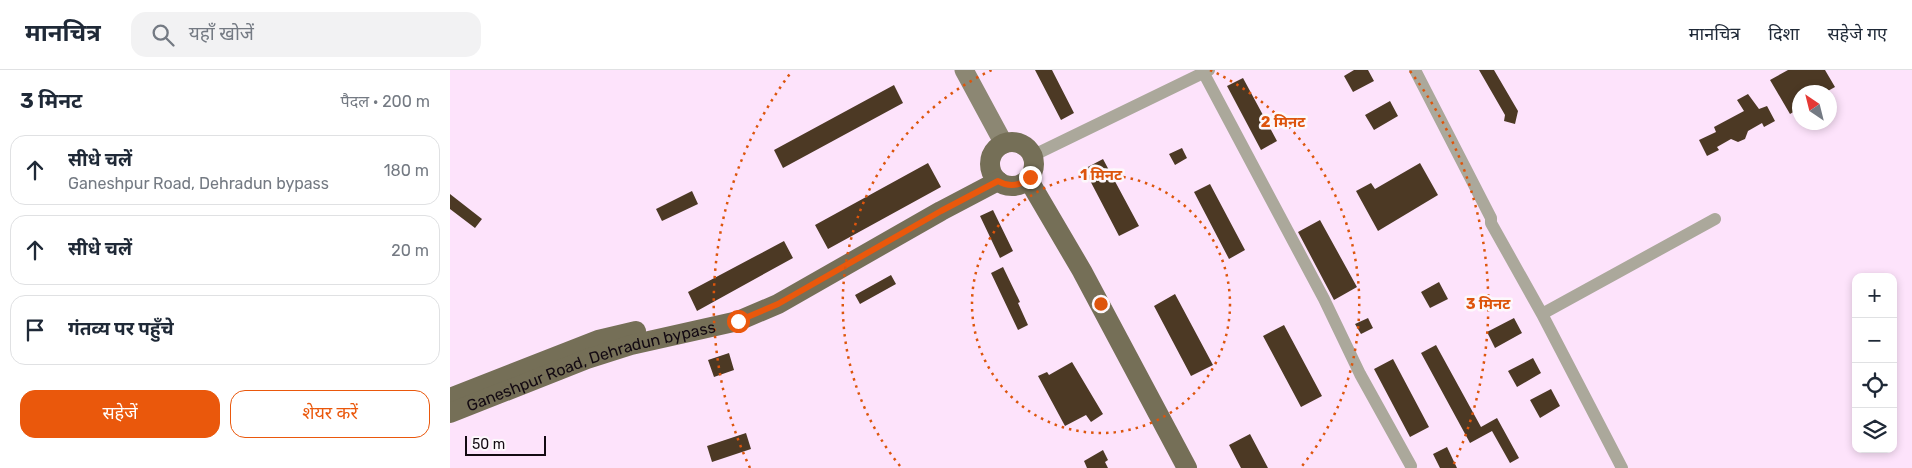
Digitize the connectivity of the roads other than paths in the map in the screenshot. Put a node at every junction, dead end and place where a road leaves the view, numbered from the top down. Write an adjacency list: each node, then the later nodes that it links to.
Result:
1 (964, 70): 4 (main road)
2 (1415, 70): 9 (street)
3 (1205, 71): 5 (street); 13 (street)
4 (1004, 144): 5 (main road); 6 (main road)
5 (1032, 156): 7 (main road)
6 (994, 176): 7 (main road); 10 (main road); 11 (main road, Ganeshpur Road, Dehradun bypass)
7 (1028, 179): 12 (main road)
8 (1715, 219): 9 (street)
9 (1542, 314): 14 (street)
10 (450, 398)
11 (450, 413)
12 (1182, 466)
13 (1411, 466)
14 (1622, 468)

